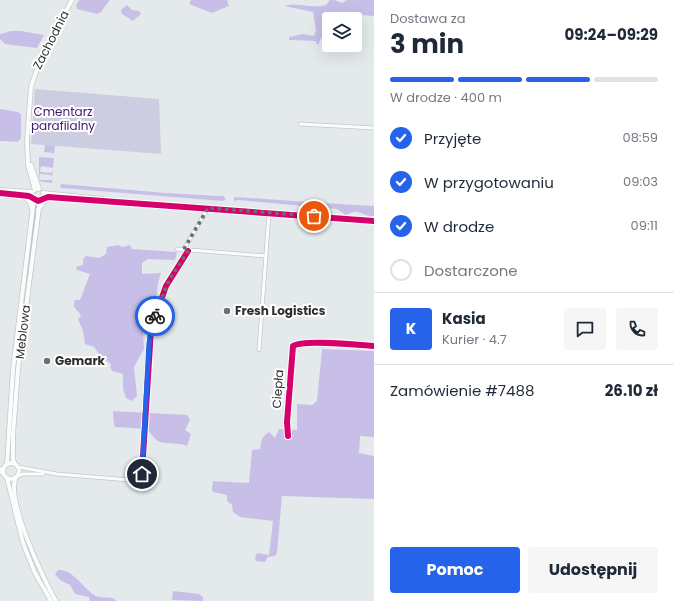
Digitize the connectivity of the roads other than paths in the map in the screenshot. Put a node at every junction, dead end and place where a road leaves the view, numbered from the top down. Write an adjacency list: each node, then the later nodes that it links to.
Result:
1 (72, 0): 5 (main road, Zachodnia)
2 (300, 124): 3 (street)
3 (374, 128)
4 (0, 192): 5 (main road); 7 (main road)
5 (34, 193): 6 (main road); 7 (main road); 9 (main road); 12 (main road, Meblowa)
6 (43, 193): 9 (main road, Meblowa); 10 (main road)
7 (22, 195): 12 (main road)
8 (52, 197): 9 (main road); 10 (main road); 12 (main road)
9 (41, 199): 12 (main road, Meblowa)
10 (114, 201): 11 (main road)
11 (208, 208): 13 (main road); 16 (street)
12 (35, 211): 22 (main road, Meblowa); 23 (main road, Meblowa)
13 (270, 213): 14 (main road); 18 (street)
14 (374, 221)
15 (177, 249): 16 (street)
16 (184, 249): 17 (street)
17 (188, 251): 18 (street); 28 (street)
18 (266, 256): 20 (street)
19 (374, 346): 21 (street, Ciepła)
20 (259, 350)
21 (288, 436)
22 (7, 464): 23 (main road); 24 (main road)
23 (16, 465): 25 (street); 26 (main road)
24 (2, 471): 27 (main road)
25 (57, 474): 26 (street); 28 (street)
26 (17, 476): 27 (main road); 31 (main road)
27 (7, 478): 30 (main road)
28 (142, 481): 29 (street)
29 (141, 488)
30 (51, 601)
31 (56, 601)

